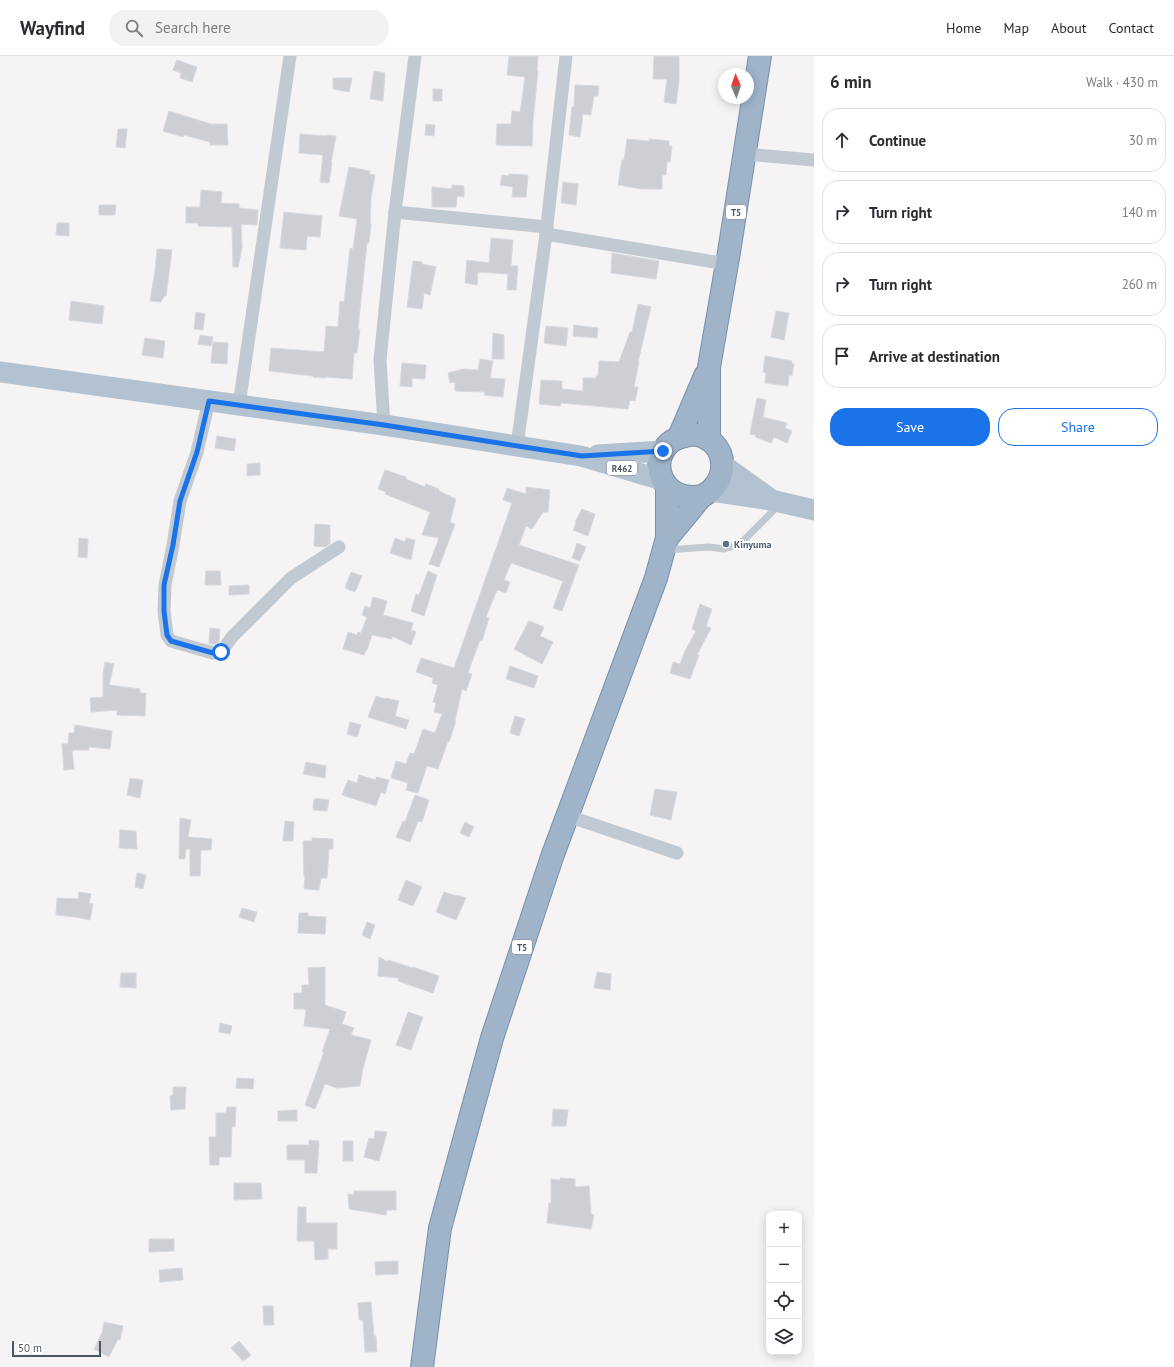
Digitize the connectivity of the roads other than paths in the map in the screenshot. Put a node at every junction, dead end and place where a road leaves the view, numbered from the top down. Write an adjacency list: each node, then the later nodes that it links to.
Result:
1 (290, 56): 13 (street)
2 (415, 56): 7 (street)
3 (566, 56): 8 (street)
4 (760, 56): 5 (highway, T5)
5 (745, 154): 6 (street); 9 (highway, T5)
6 (814, 160)
7 (395, 212): 8 (street); 14 (street)
8 (546, 230): 9 (street); 17 (street)
9 (727, 264): 10 (highway, T5)
10 (709, 368): 15 (highway, T5); 16 (highway, T5)
11 (0, 372): 12 (main road, R462)
12 (209, 401): 13 (main road, R462); 26 (street)
13 (239, 405): 14 (main road, R462)
14 (384, 425): 17 (main road, R462)
15 (679, 437): 16 (highway); 18 (highway)
16 (709, 440): 20 (highway)
17 (517, 446): 19 (main road, R462)
18 (663, 451): 19 (main road, R462); 21 (highway)
19 (582, 456): 21 (main road, R462)
20 (723, 465): 22 (highway); 23 (main road)
21 (665, 483): 22 (highway); 25 (highway, T5)
22 (707, 493): 23 (main road); 25 (highway, T5)
23 (776, 501): 24 (main road); 25 (lane)
24 (814, 510)
25 (665, 544): 27 (highway, T5)
26 (339, 547)
27 (568, 816): 28 (street); 29 (highway, T5)
28 (677, 853)
29 (422, 1367)

